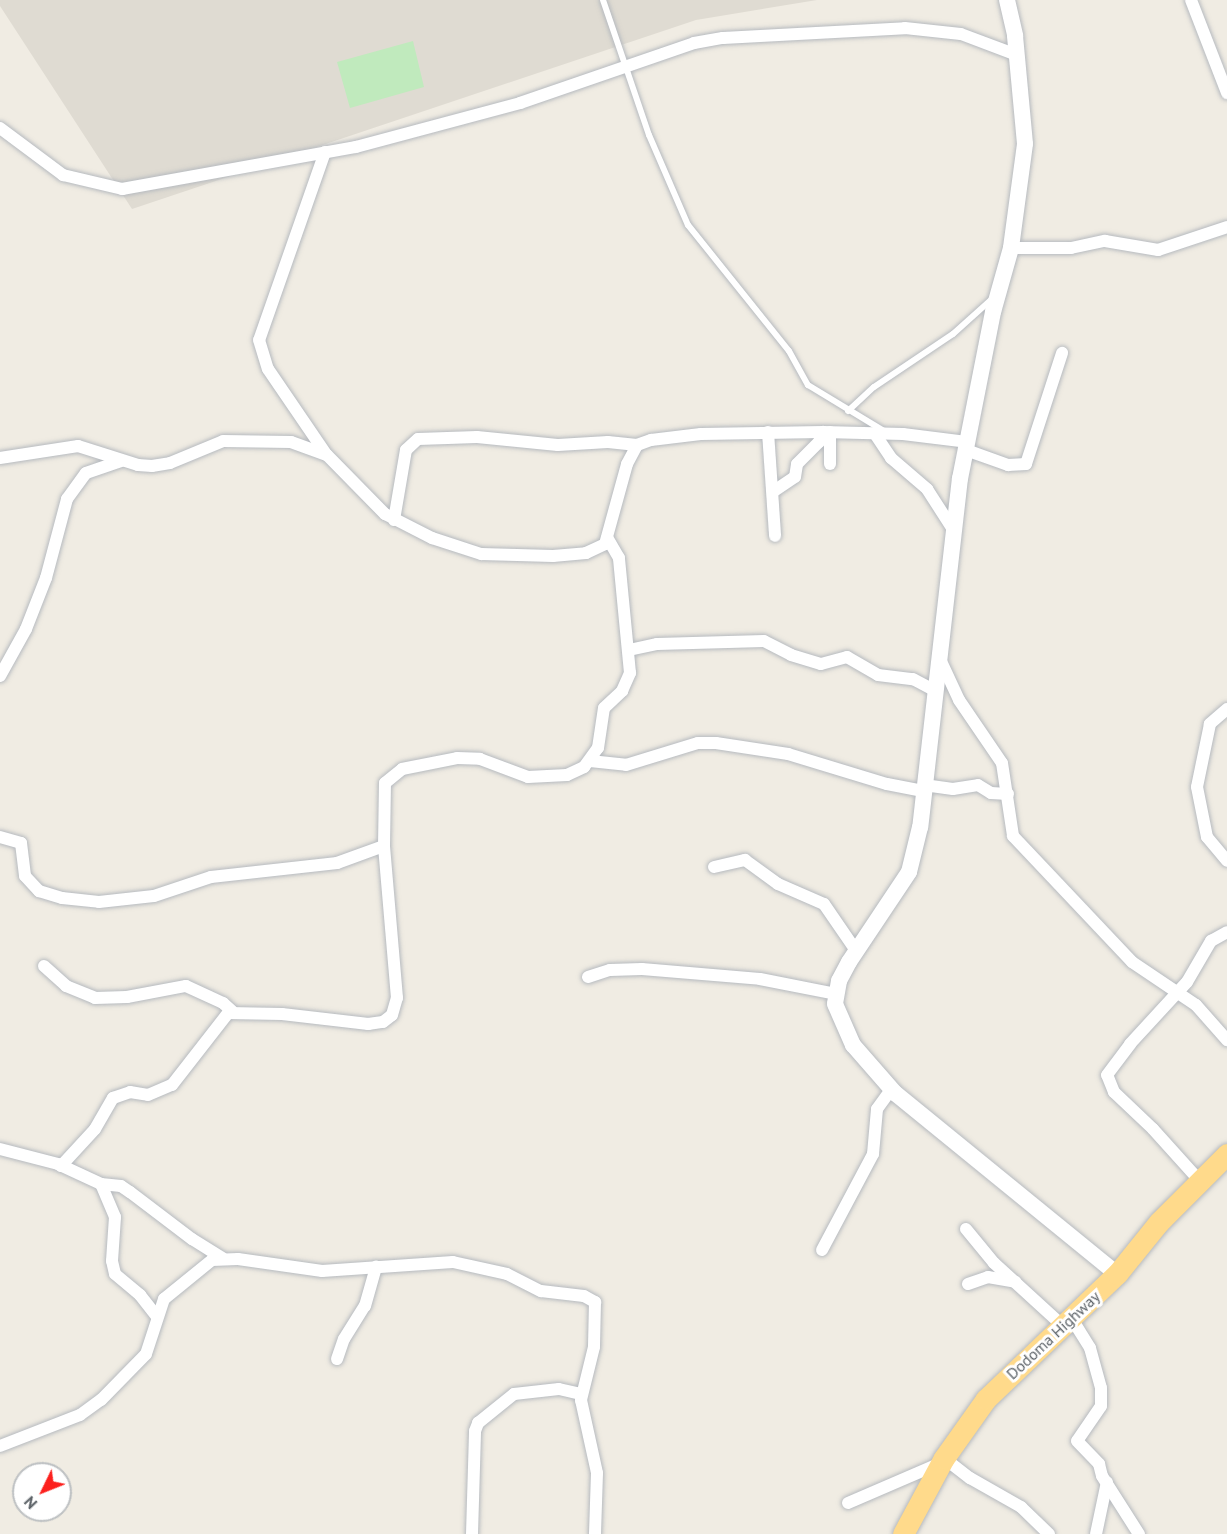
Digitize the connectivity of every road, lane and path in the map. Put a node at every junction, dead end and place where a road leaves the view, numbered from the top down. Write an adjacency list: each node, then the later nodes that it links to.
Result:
1 (603, 0): 5 (lane)
2 (1006, 0): 4 (street)
3 (1191, 0): 6 (street)
4 (1017, 55): 5 (street); 10 (street)
5 (624, 67): 8 (street); 13 (lane)
6 (1227, 93)
7 (0, 128): 8 (street)
8 (325, 152): 20 (street)
9 (1227, 227): 10 (street)
10 (1011, 248): 11 (street)
11 (998, 294): 13 (lane); 19 (street)
12 (1062, 353): 19 (street)
13 (848, 411): 17 (lane)
14 (768, 432): 15 (street); 18 (street); 24 (street)
15 (826, 432): 16 (street); 23 (street); 24 (street)
16 (875, 434): 17 (street); 26 (street)
17 (889, 434): 19 (street)
18 (637, 445): 25 (street); 28 (street)
19 (966, 446): 26 (street)
20 (327, 455): 22 (street); 25 (street)
21 (0, 458): 22 (street)
22 (121, 461): 31 (street)
23 (830, 464)
24 (774, 491): 27 (street)
25 (394, 520): 28 (street)
26 (954, 531): 30 (street)
27 (775, 536)
28 (608, 539): 29 (street)
29 (628, 650): 32 (street); 34 (street)
30 (940, 659): 32 (street); 36 (street)
31 (0, 676)
32 (934, 690): 35 (street)
33 (1227, 709): 39 (street)
34 (590, 761): 35 (street); 38 (street)
35 (924, 788): 36 (street); 42 (street)
36 (1008, 794): 45 (street)
37 (0, 837): 38 (street)
38 (384, 846): 47 (street)
39 (1227, 861)
40 (714, 867): 42 (street)
41 (1227, 932): 45 (street)
42 (856, 952): 46 (street)
43 (44, 966): 47 (street)
44 (588, 977): 46 (street)
45 (1178, 992): 48 (street); 53 (street)
46 (836, 994): 49 (street)
47 (232, 1011): 52 (street)
48 (1227, 1040)
49 (891, 1090): 56 (street); 59 (street)
50 (0, 1149): 52 (street)
51 (1227, 1154): 53 (highway, Dodoma Highway)
52 (61, 1166): 54 (street)
53 (1198, 1179): 59 (highway, Dodoma Highway)
54 (101, 1184): 57 (street); 62 (street)
55 (966, 1229): 60 (street)
56 (822, 1250)
57 (223, 1258): 58 (street); 62 (street)
58 (376, 1267): 64 (street); 65 (street)
59 (1117, 1274): 63 (highway, Dodoma Highway)
60 (1018, 1282): 61 (street); 63 (street)
61 (968, 1284)
62 (157, 1317): 66 (street)
63 (1068, 1323): 67 (highway, Dodoma Highway); 68 (street)
64 (337, 1359)
65 (581, 1394): 70 (street); 71 (street)
66 (0, 1446)
67 (943, 1460): 69 (street); 72 (highway, Dodoma Highway); 73 (street)
68 (1107, 1482): 74 (street); 75 (street)
69 (848, 1503)
70 (472, 1534)
71 (595, 1534)
72 (903, 1534)
73 (1049, 1534)
74 (1096, 1534)
75 (1138, 1534)

